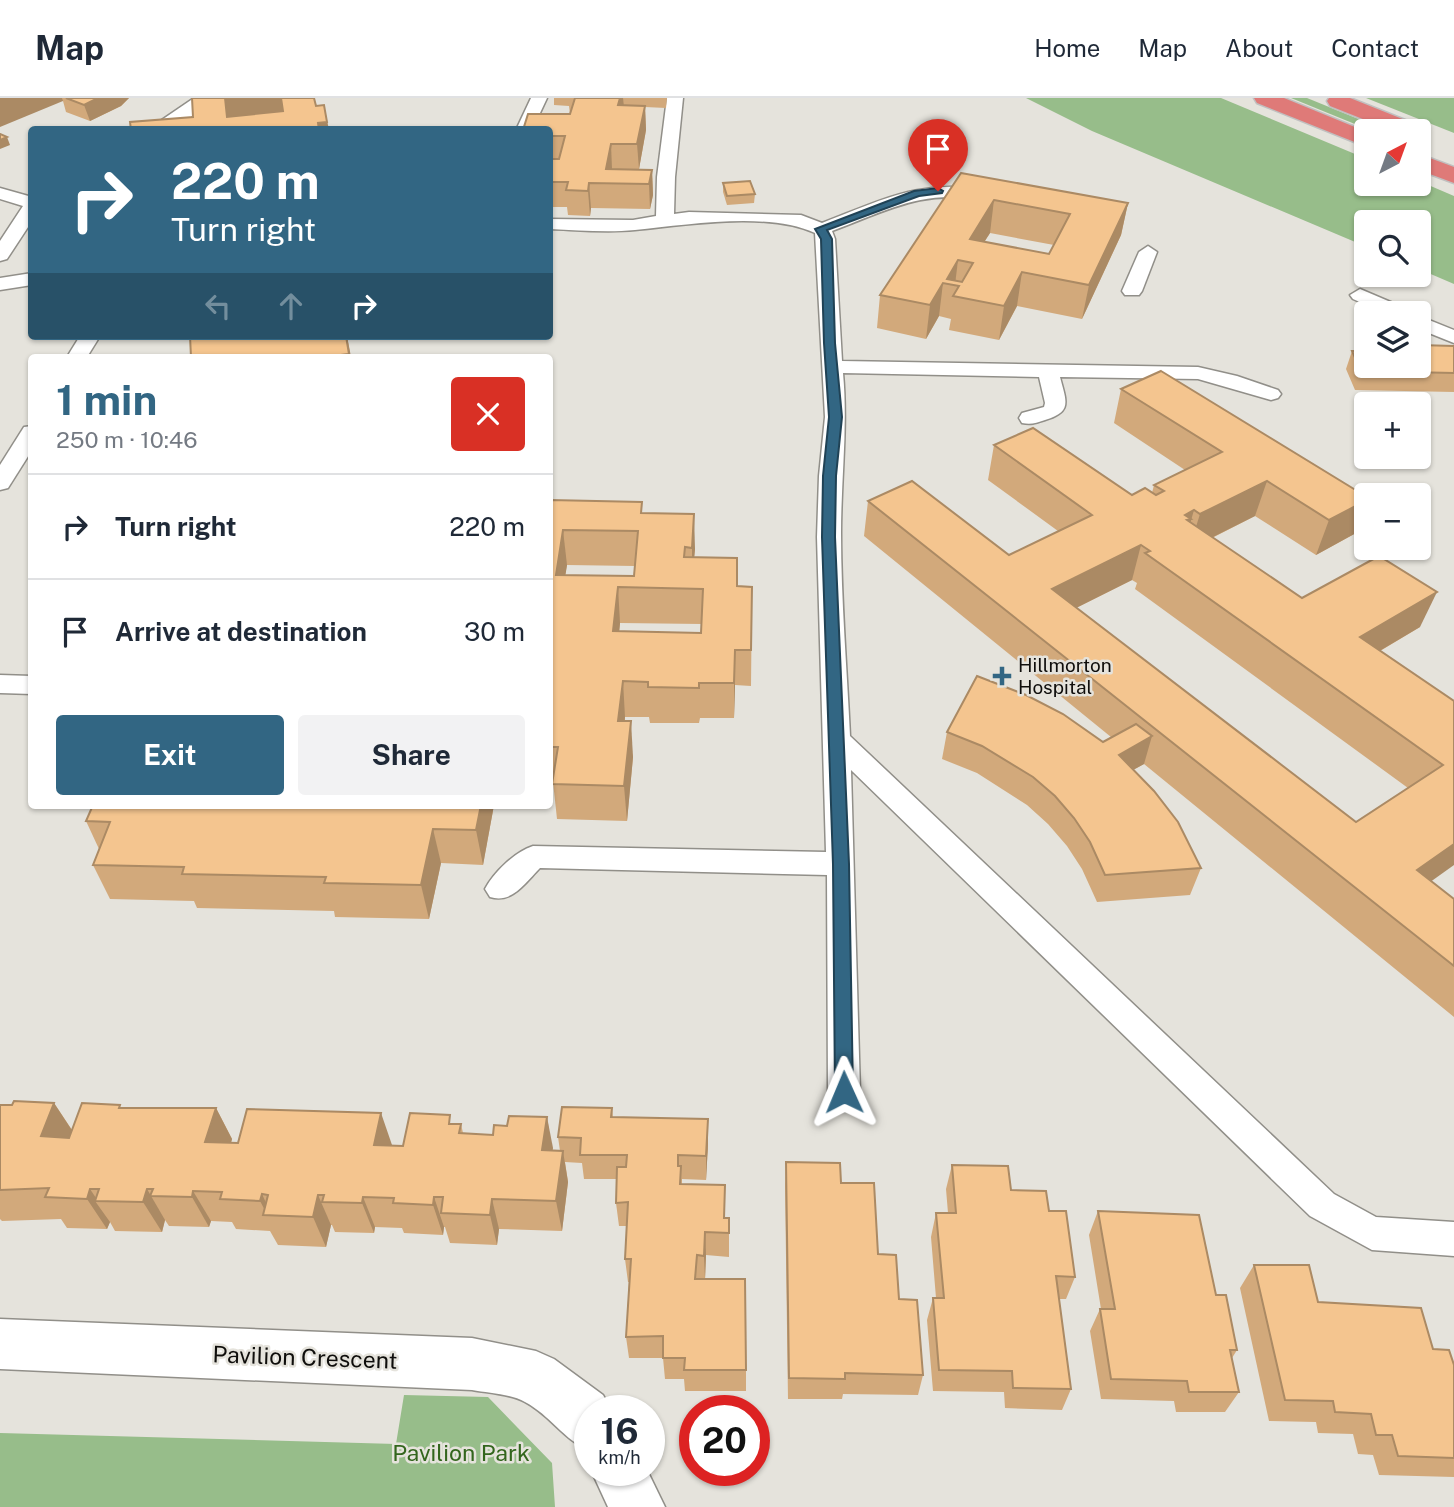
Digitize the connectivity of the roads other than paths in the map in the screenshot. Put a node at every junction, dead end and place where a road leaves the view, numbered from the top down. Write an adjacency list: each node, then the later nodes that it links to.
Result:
1 (204, 98): 7 (lane)
2 (538, 98): 8 (lane)
3 (675, 98): 16 (lane)
4 (1265, 98): 9 (highway)
5 (1329, 98): 6 (highway)
6 (1381, 119)
7 (162, 126)
8 (526, 126)
9 (1354, 135)
10 (1432, 167): 11 (highway)
11 (1454, 176)
12 (0, 193): 14 (lane)
13 (998, 198): 18 (lane)
14 (28, 204)
15 (28, 211): 20 (lane)
16 (665, 220): 17 (lane); 18 (lane)
17 (553, 224)
18 (821, 229): 30 (lane)
19 (1148, 252): 23 (lane)
20 (0, 255)
21 (28, 280): 22 (lane)
22 (0, 284)
23 (1132, 291)
24 (1360, 295): 25 (lane)
25 (1373, 301)
26 (1431, 327): 27 (lane)
27 (1454, 337)
28 (1431, 342): 29 (lane)
29 (1454, 343)
30 (831, 367): 31 (lane); 38 (lane)
31 (1048, 371): 32 (lane); 33 (lane)
32 (1271, 394)
33 (1030, 418)
34 (28, 438): 35 (lane)
35 (0, 483)
36 (0, 684): 37 (lane)
37 (28, 685)
38 (837, 740): 39 (lane); 42 (lane)
39 (841, 864): 40 (lane); 41 (lane)
40 (500, 890)
41 (844, 1092)
42 (1454, 1239)
43 (0, 1344): 44 (street, Pavilion Crescent)
44 (574, 1406)
45 (626, 1486): 46 (street)
46 (637, 1507)

